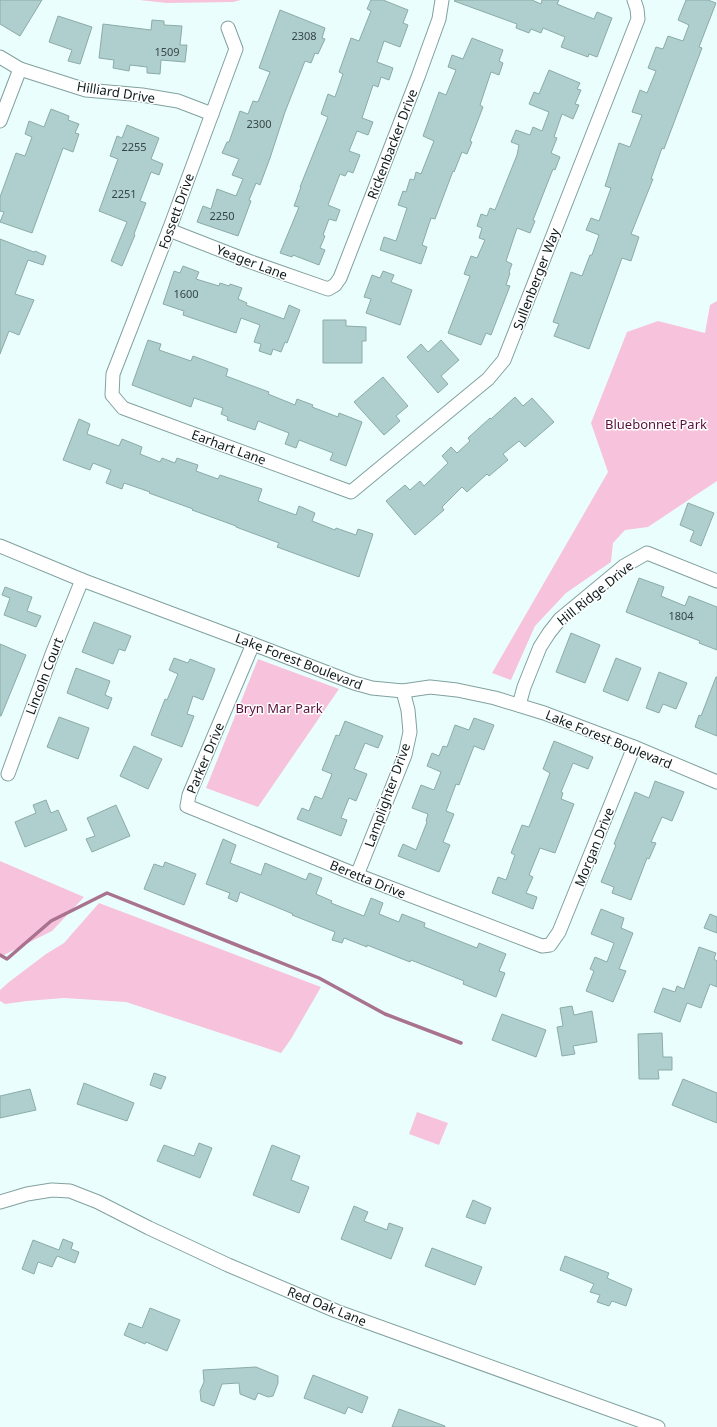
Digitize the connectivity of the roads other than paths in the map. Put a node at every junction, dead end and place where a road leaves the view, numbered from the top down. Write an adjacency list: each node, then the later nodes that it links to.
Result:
1 (442, 0): 9 (street, Rickenbacker Drive)
2 (635, 4): 11 (street, Sullenberger Way)
3 (228, 28): 6 (street, Fossett Drive)
4 (0, 57): 5 (street, Hilliard Drive)
5 (20, 69): 6 (street, Hilliard Drive); 7 (street)
6 (212, 114): 8 (street, Fossett Drive)
7 (0, 121)
8 (169, 230): 9 (street, Yeager Lane); 10 (street, Fossett Drive)
9 (335, 285)
10 (112, 395): 11 (street, Earhart Lane)
11 (351, 492)
12 (0, 546): 13 (street, Lake Forest Boulevard)
13 (82, 580): 15 (street, Lake Forest Boulevard); 19 (street, Lincoln Court)
14 (717, 581): 17 (street, Hill Ridge Drive)
15 (253, 644): 16 (street, Lake Forest Boulevard); 21 (street, Parker Drive)
16 (402, 691): 17 (street, Lake Forest Boulevard); 22 (street, Lamplighter Drive)
17 (519, 705): 18 (street, Lake Forest Boulevard)
18 (634, 747): 20 (street, Lake Forest Boulevard); 23 (street, Morgan Drive)
19 (8, 774)
20 (717, 782)
21 (187, 806): 22 (street, Beretta Drive)
22 (357, 875): 23 (street, Beretta Drive)
23 (550, 945)
24 (0, 1202): 25 (street, Red Oak Lane)
25 (658, 1427)

